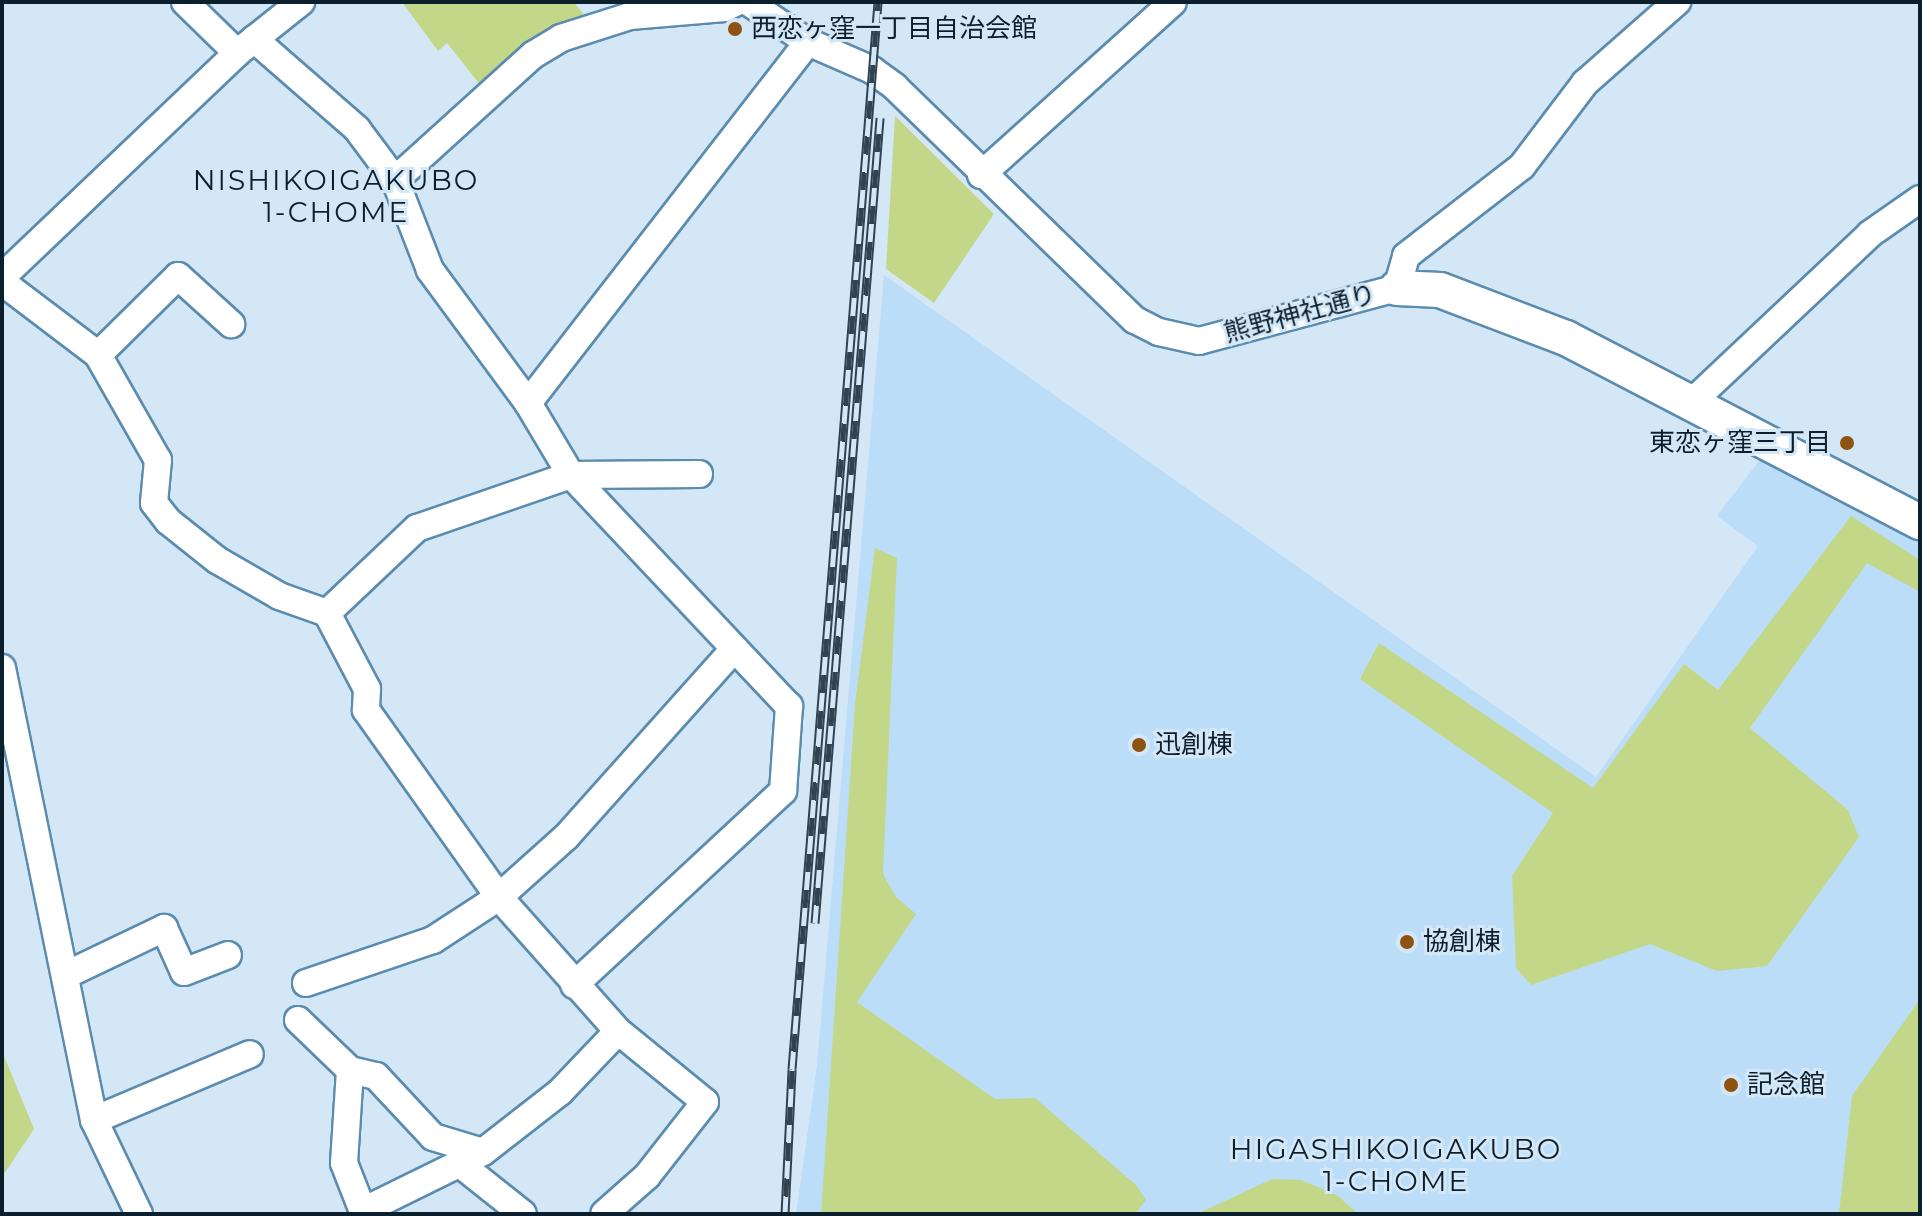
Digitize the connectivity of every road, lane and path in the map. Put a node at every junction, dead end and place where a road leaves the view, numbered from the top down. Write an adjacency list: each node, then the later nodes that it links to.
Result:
1 (185, 2): 8 (street)
2 (301, 2): 8 (street)
3 (737, 2): 10 (street)
4 (1677, 2): 13 (street)
5 (1162, 5): 9 (street)
6 (767, 7): 7 (street, 熊野神社通り)
7 (808, 42): 9 (street, 熊野神社通り); 17 (street)
8 (245, 46): 10 (street); 12 (street)
9 (981, 175): 13 (street, 熊野神社通り)
10 (395, 180): 17 (street)
11 (1920, 199): 16 (street)
12 (2, 279): 15 (street)
13 (1397, 288): 16 (main road, 熊野神社通り)
14 (231, 324): 15 (street)
15 (98, 355): 21 (street)
16 (1693, 401): 20 (main road, 熊野神社通り)
17 (528, 403): 19 (street)
18 (699, 474): 19 (street)
19 (571, 475): 21 (street); 22 (street)
20 (1920, 522)
21 (327, 613): 24 (street)
22 (734, 649): 24 (street); 28 (street)
23 (2, 668): 26 (street)
24 (499, 897): 27 (street); 28 (street)
25 (228, 955): 26 (street)
26 (66, 975): 33 (street)
27 (306, 983)
28 (574, 985): 30 (street)
29 (298, 1020): 32 (street)
30 (618, 1031): 34 (street); 38 (street)
31 (250, 1054): 33 (street)
32 (350, 1070): 34 (street); 35 (street)
33 (94, 1120): 36 (street)
34 (472, 1158): 35 (street); 37 (street)
35 (364, 1213)
36 (139, 1214)
37 (523, 1214)
38 (604, 1214)

